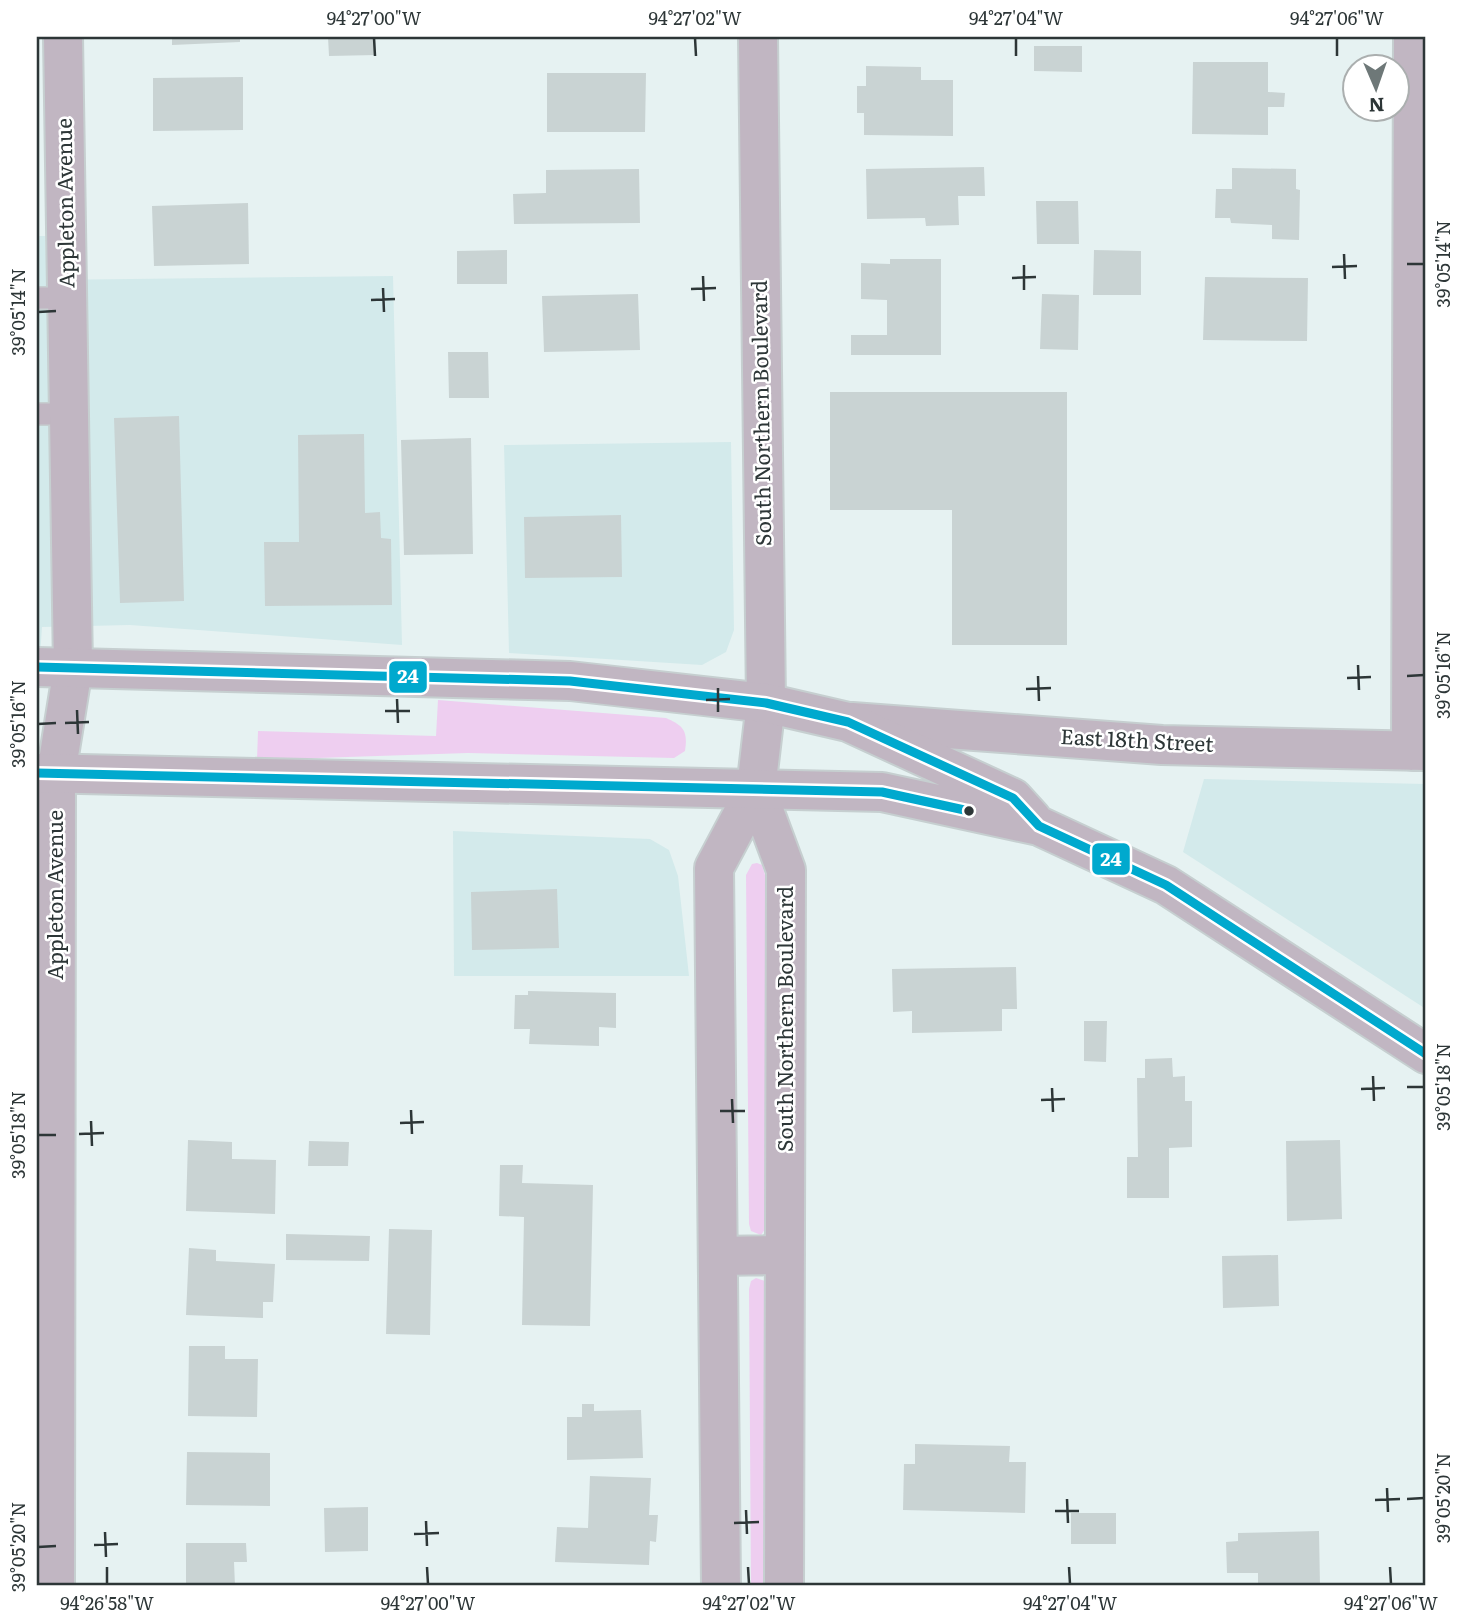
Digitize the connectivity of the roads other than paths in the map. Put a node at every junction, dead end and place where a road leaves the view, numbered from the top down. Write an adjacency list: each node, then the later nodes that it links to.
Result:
1 (63, 37): 4 (street, Appleton Avenue)
2 (758, 37): 7 (street, South Northern Boulevard)
3 (1413, 37): 9 (street)
4 (52, 298): 5 (street, Appleton Avenue)
5 (53, 414): 6 (street, Appleton Avenue)
6 (55, 667): 7 (street); 10 (street, Appleton Avenue)
7 (766, 703): 8 (street); 11 (street, South Northern Boulevard)
8 (848, 722): 9 (street, East 18th Street); 12 (street)
9 (1419, 751)
10 (46, 773): 11 (street); 14 (street, Appleton Avenue)
11 (756, 789): 12 (street); 15 (street, South Northern Boulevard); 16 (street, South Northern Boulevard)
12 (1038, 826): 13 (street)
13 (1426, 1054)
14 (46, 1058): 17 (street, Appleton Avenue)
15 (785, 1255): 16 (street); 19 (street, South Northern Boulevard)
16 (718, 1256): 18 (street, South Northern Boulevard)
17 (55, 1586)
18 (721, 1586)
19 (784, 1586)

